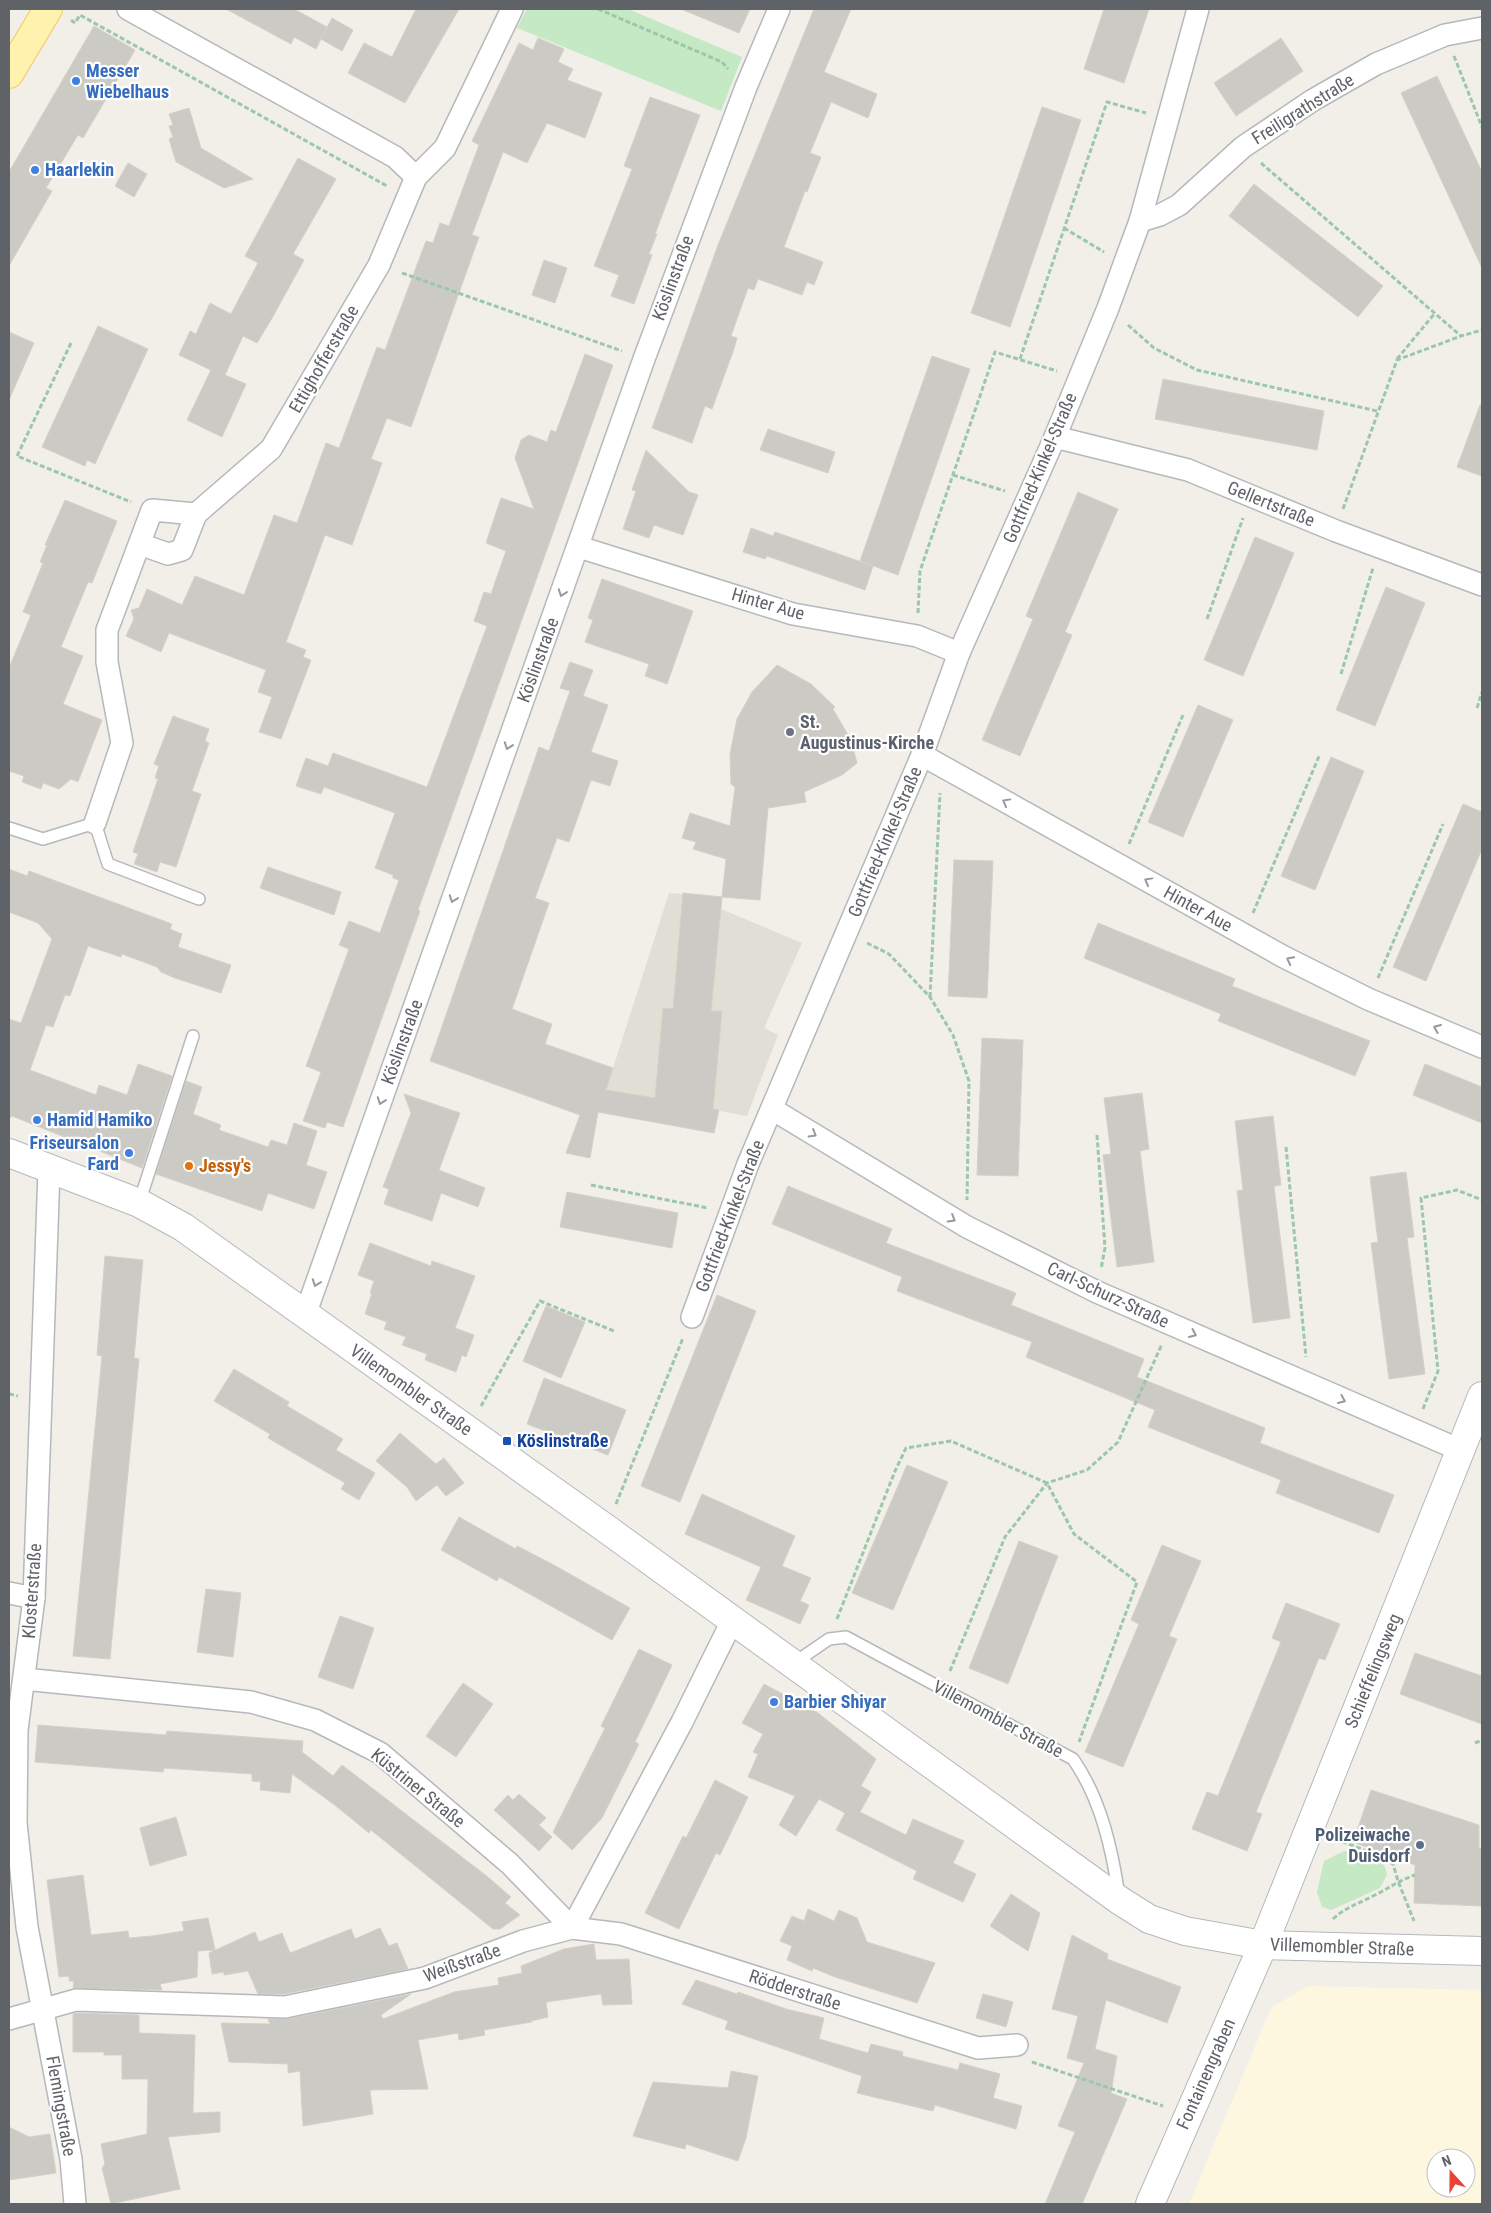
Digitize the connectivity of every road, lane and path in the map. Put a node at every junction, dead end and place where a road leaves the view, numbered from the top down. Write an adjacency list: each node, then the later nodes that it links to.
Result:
1 (128, 9): 14 (street)
2 (512, 9): 14 (street, Ettighofferstraße)
3 (598, 9): 10 (path)
4 (780, 9): 10 (street, Köslinstraße)
5 (1198, 9): 11 (street, Gottfried-Kinkel-Straße)
6 (58, 14): 9 (main road); 15 (path)
7 (1482, 28): 8 (street, Freiligrathstraße)
8 (1445, 35): 12 (path); 13 (street, Freiligrathstraße)
9 (9, 74)
10 (746, 87): 25 (street, Köslinstraße)
11 (1168, 119): 16 (street, Gottfried-Kinkel-Straße); 17 (path)
12 (1482, 127)
13 (1243, 147): 16 (street, Freiligrathstraße); 21 (path)
14 (416, 177): 15 (street, Ettighofferstraße)
15 (407, 198): 18 (street, Ettighofferstraße)
16 (1140, 221): 19 (street, Gottfried-Kinkel-Straße)
17 (1064, 228): 19 (path); 26 (path)
18 (379, 264): 25 (path); 35 (street, Ettighofferstraße)
19 (1124, 265): 20 (street, Gottfried-Kinkel-Straße)
20 (1108, 308): 28 (street, Gottfried-Kinkel-Straße); 29 (path)
21 (1434, 313): 23 (path); 27 (path)
22 (1482, 330): 23 (path)
23 (1461, 336): 27 (path)
24 (71, 343): 34 (path)
25 (644, 359): 39 (street, Köslinstraße)
26 (1020, 359): 28 (path); 31 (path)
27 (1397, 360): 29 (path)
28 (1078, 379): 30 (street, Gottfried-Kinkel-Straße)
29 (1377, 411): 36 (path)
30 (1055, 437): 32 (street, Gellertstraße); 33 (street, Gottfried-Kinkel-Straße)
31 (953, 475): 33 (path); 42 (path)
32 (1250, 496): 36 (street, Gellertstraße); 41 (path)
33 (1028, 497): 43 (street, Gottfried-Kinkel-Straße)
34 (152, 510): 35 (street); 37 (street)
35 (196, 514): 37 (street, Ettighofferstraße)
36 (1336, 531): 38 (street, Gellertstraße)
37 (140, 544): 51 (street)
38 (1380, 546): 40 (street, Gellertstraße); 44 (path)
39 (579, 547): 42 (street, Hinter Aue); 73 (street, Köslinstraße, one-way to 73)
40 (1482, 585)
41 (1207, 619)
42 (917, 636): 43 (street, Hinter Aue)
43 (959, 653): 49 (street, Gottfried-Kinkel-Straße)
44 (1341, 674)
45 (1482, 692): 46 (path)
46 (1477, 708)
47 (1183, 716): 54 (path)
48 (1320, 754): 57 (path)
49 (922, 755): 50 (street, Hinter Aue); 56 (street, Gottfried-Kinkel-Straße)
50 (941, 765): 54 (street, Hinter Aue, one-way to 50); 58 (path)
51 (95, 822): 53 (lane); 55 (lane)
52 (1443, 824): 59 (path)
53 (9, 828)
54 (1120, 866): 57 (street, Hinter Aue, one-way to 54)
55 (199, 899)
56 (846, 934): 58 (path); 62 (street, Gottfried-Kinkel-Straße)
57 (1244, 934): 59 (street, Hinter Aue, one-way to 57)
58 (930, 997): 71 (path)
59 (1368, 999): 61 (street, Hinter Aue, one-way to 59)
60 (193, 1036): 69 (lane)
61 (1482, 1048)
62 (772, 1109): 70 (street, Gottfried-Kinkel-Straße); 71 (street, Carl-Schurz-Straße, one-way to 71)
63 (1097, 1135): 72 (path)
64 (1286, 1148): 77 (path)
65 (9, 1153): 66 (street, Villemombler Straße)
66 (49, 1170): 69 (street, Villemombler Straße); 85 (street, Klosterstraße)
67 (591, 1185): 70 (path)
68 (1482, 1200): 80 (path)
69 (139, 1203): 73 (street, Villemombler Straße)
70 (730, 1213): 74 (street, Gottfried-Kinkel-Straße)
71 (967, 1227): 72 (street, Carl-Schurz-Straße)
72 (1098, 1292): 75 (street, Carl-Schurz-Straße)
73 (305, 1315): 83 (street, Villemombler Straße)
74 (692, 1317): 83 (path)
75 (1171, 1324): 77 (street, Carl-Schurz-Straße, one-way to 77); 82 (path)
76 (614, 1331): 79 (path)
77 (1308, 1385): 80 (street, Carl-Schurz-Straße, one-way to 80)
78 (1482, 1396): 81 (street, Schieffelingsweg)
79 (479, 1410)
80 (1414, 1430): 81 (street, Carl-Schurz-Straße)
81 (1460, 1450): 101 (street, Schieffelingsweg)
82 (1047, 1483): 87 (path); 90 (path); 93 (path)
83 (606, 1528): 86 (street, Villemombler Straße)
84 (9, 1593): 85 (street)
85 (34, 1598): 89 (street, Klosterstraße)
86 (732, 1621): 88 (street, Villemombler Straße); 100 (street)
87 (830, 1639): 88 (lane); 90 (lane, Villemombler Straße)
88 (792, 1664): 97 (street, Villemombler Straße)
89 (24, 1679): 100 (street, Küstriner Straße); 103 (street, Klosterstraße)
90 (942, 1690): 93 (lane, Villemombler Straße)
91 (1482, 1740): 92 (path)
92 (1475, 1743)
93 (1073, 1759): 97 (lane, Villemombler Straße)
94 (1356, 1847): 96 (path)
95 (1415, 1876): 96 (path)
96 (1398, 1881): 98 (path); 99 (path)
97 (1119, 1900): 101 (street, Villemombler Straße)
98 (1333, 1919)
99 (1414, 1921)
100 (572, 1928): 103 (street, Weißstraße); 105 (street, Rödderstraße)
101 (1263, 1945): 102 (street, Villemombler Straße); 106 (street, Fontainengraben)
102 (1482, 1951)
103 (42, 2009): 104 (street, Weißstraße); 107 (street, Flemingstraße)
104 (9, 2019)
105 (1017, 2045): 106 (path)
106 (1188, 2114): 108 (street, Fontainengraben)
107 (74, 2204)
108 (1150, 2204)

